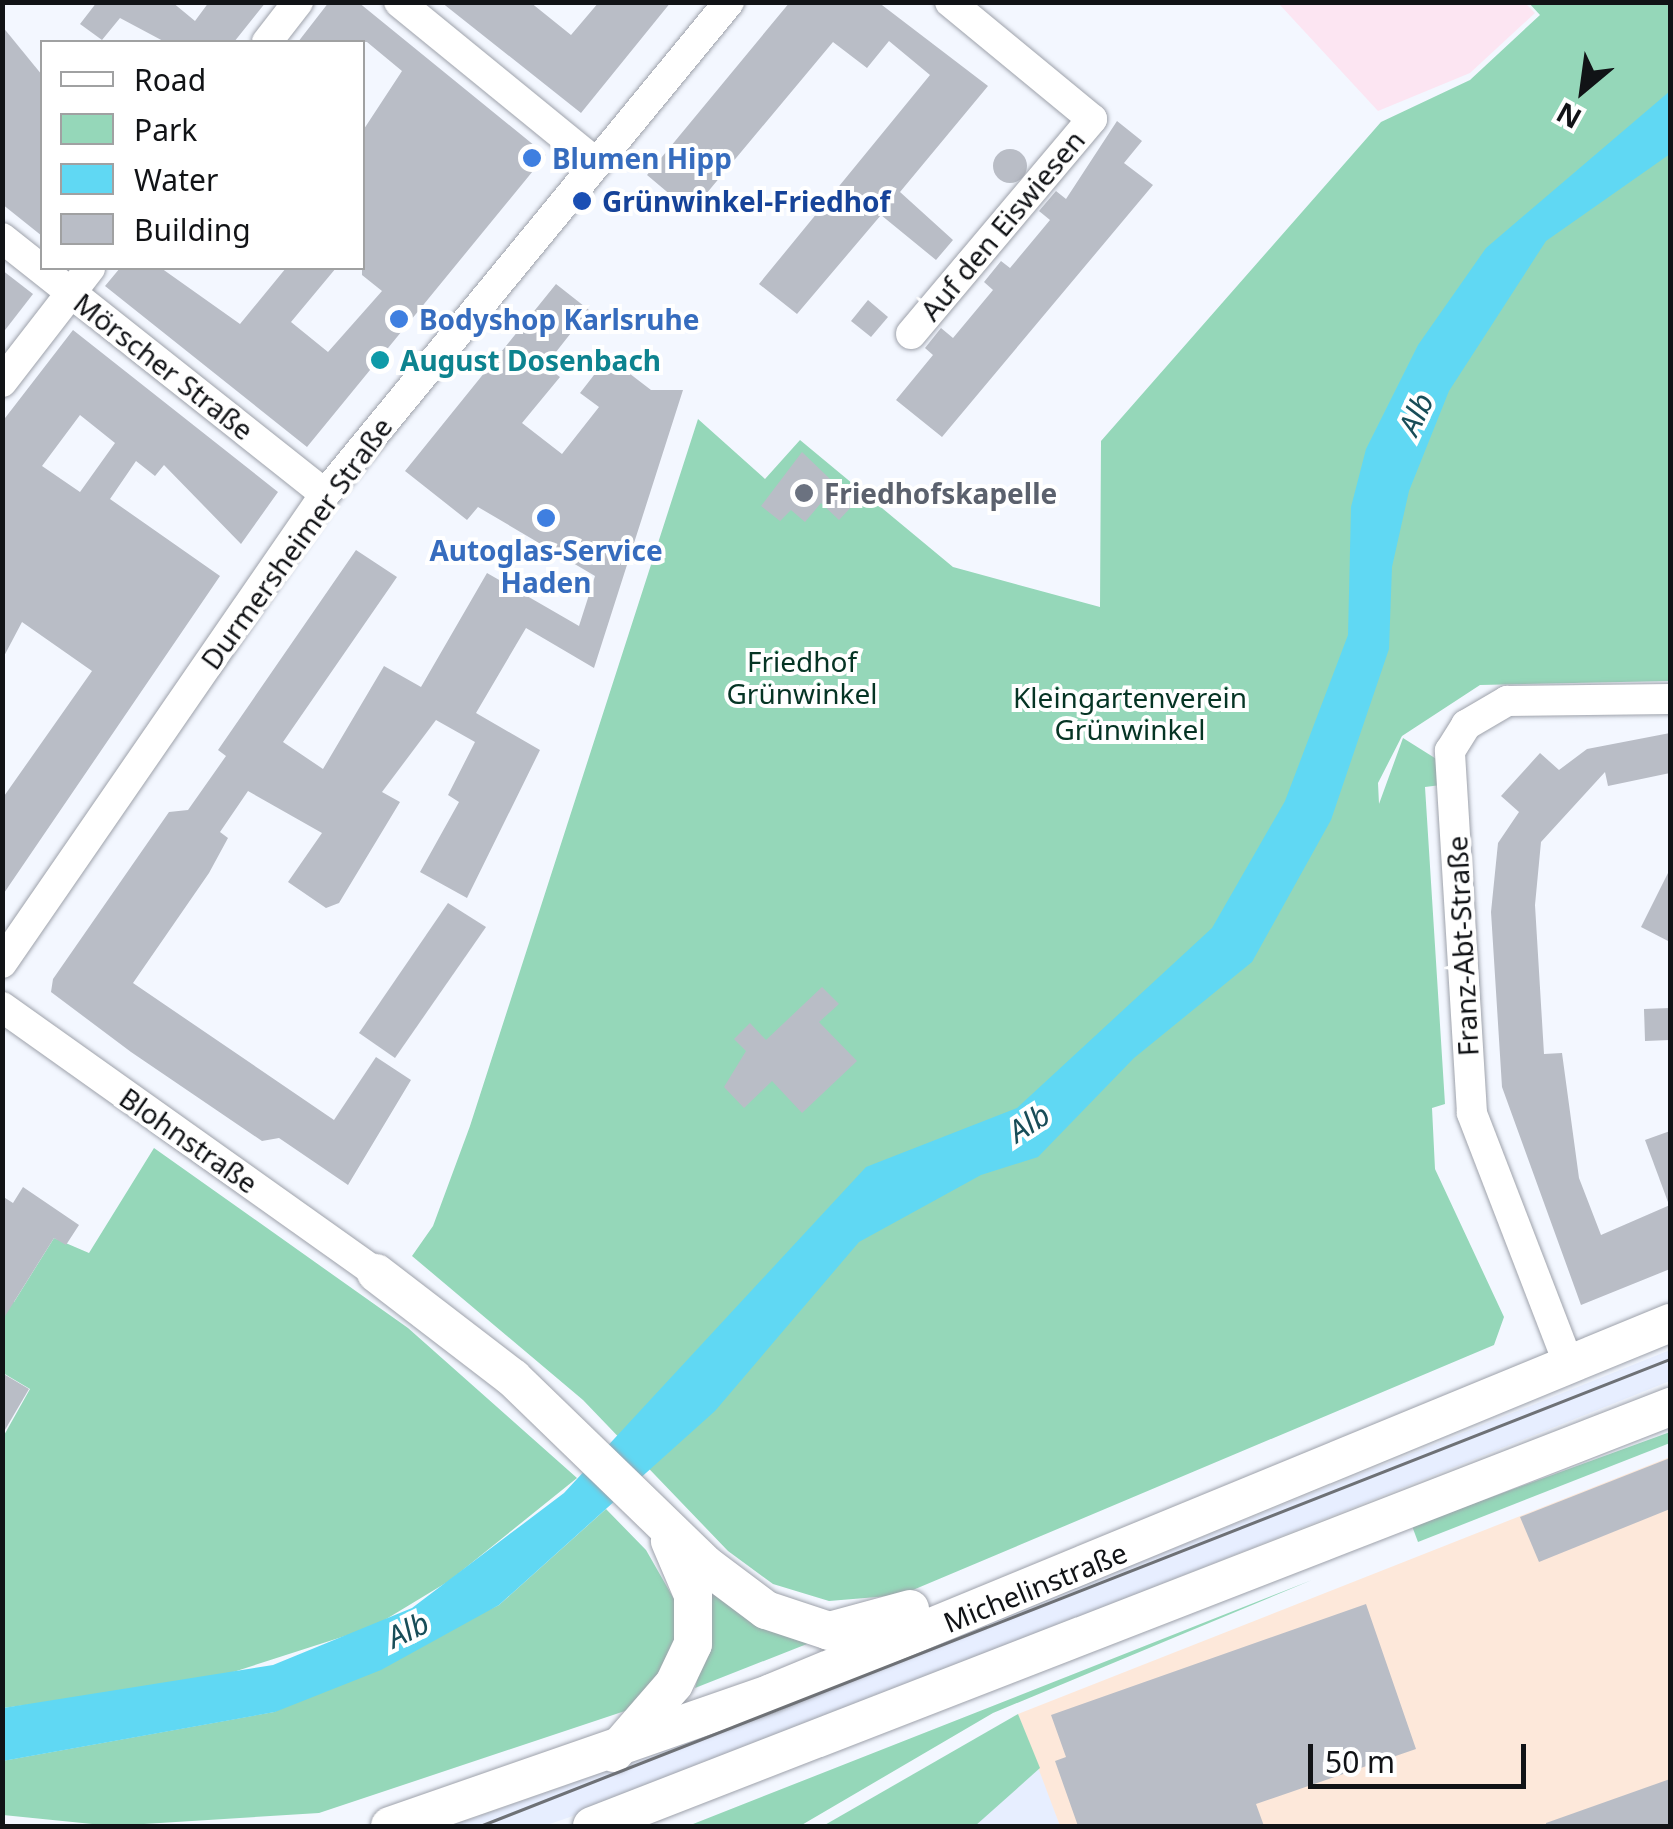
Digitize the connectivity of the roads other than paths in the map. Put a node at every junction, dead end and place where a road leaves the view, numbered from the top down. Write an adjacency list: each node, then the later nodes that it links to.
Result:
1 (298, 2): 5 (street)
2 (399, 2): 6 (street)
3 (729, 2): 6 (street, Durmersheimer Straße)
4 (950, 2): 12 (street, Auf den Eiswiesen)
5 (269, 40)
6 (594, 162): 14 (street, Durmersheimer Straße)
7 (2, 238): 8 (street, Mörscher Straße)
8 (40, 268)
9 (43, 270): 11 (street, Mörscher Straße)
10 (88, 270): 11 (street)
11 (71, 292): 13 (street); 14 (street, Mörscher Straße)
12 (911, 334)
13 (2, 382)
14 (325, 494): 16 (street, Durmersheimer Straße)
15 (1670, 698): 20 (street, Franz-Abt-Straße)
16 (2, 963)
17 (2, 1007): 18 (street, Blohnstraße)
18 (376, 1272): 22 (main road)
19 (1670, 1323): 20 (main road, Michelinstraße)
20 (1569, 1366): 23 (main road, Michelinstraße)
21 (1670, 1407): 25 (main road)
22 (697, 1571): 23 (main road); 24 (main road)
23 (999, 1602): 24 (main road, Michelinstraße)
24 (614, 1753): 26 (main road, Michelinstraße)
25 (653, 1813): 27 (main road)
26 (390, 1826)
27 (592, 1826)

